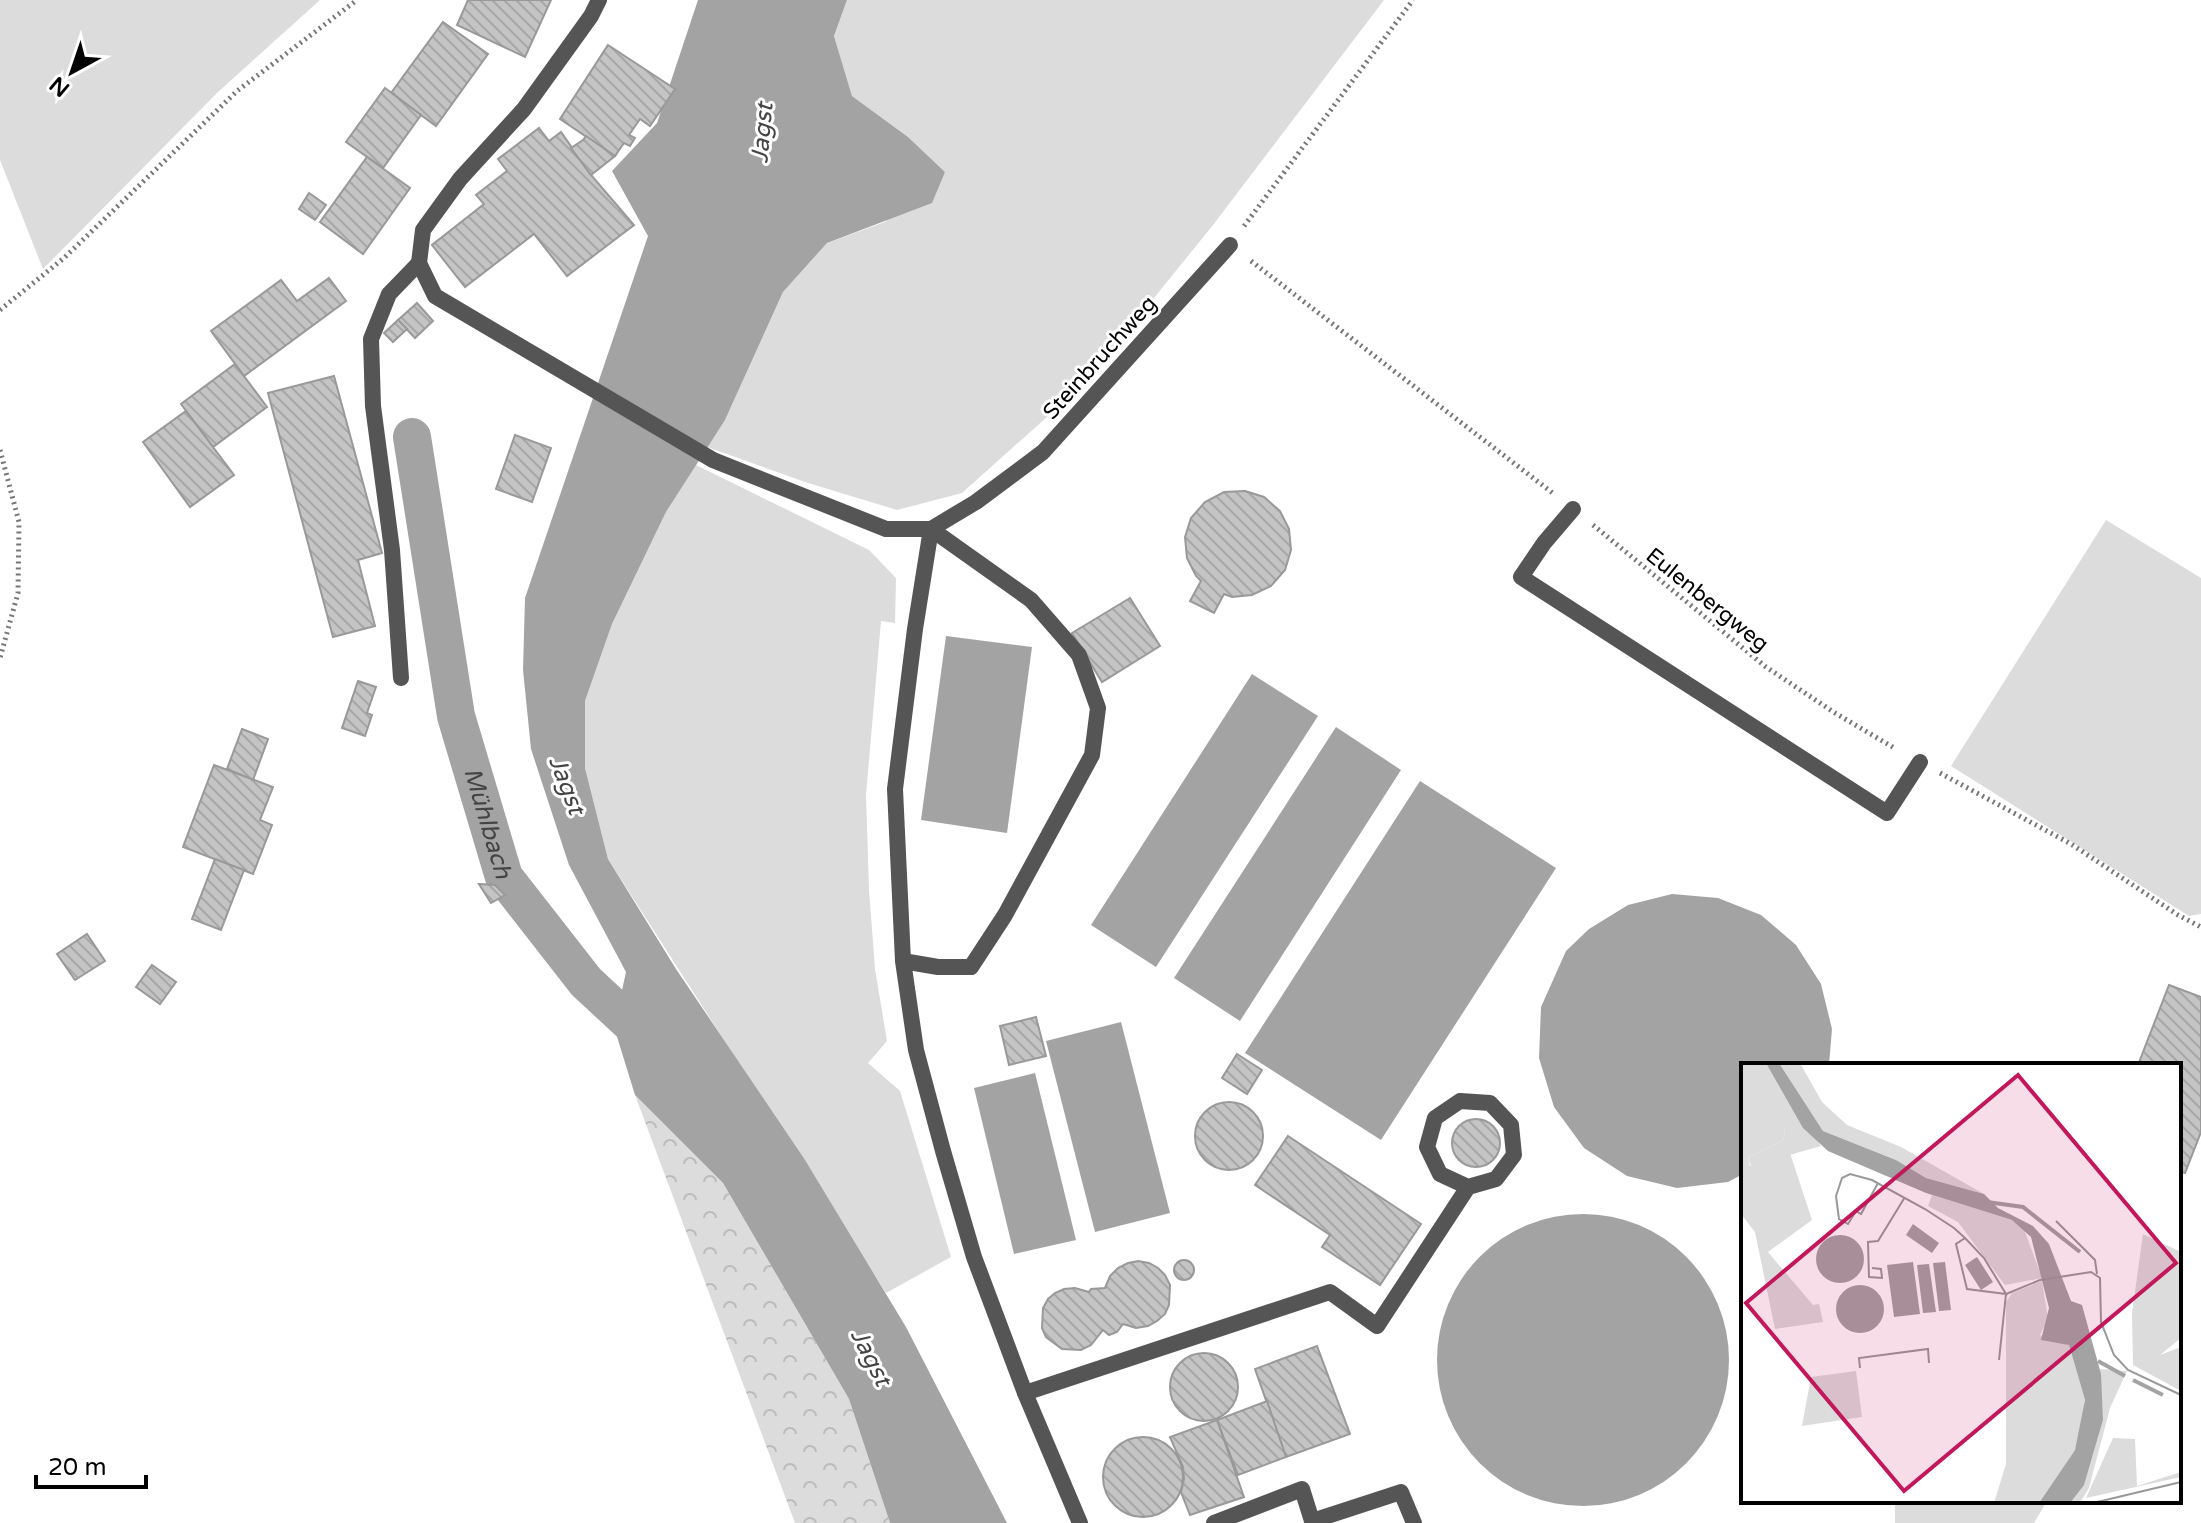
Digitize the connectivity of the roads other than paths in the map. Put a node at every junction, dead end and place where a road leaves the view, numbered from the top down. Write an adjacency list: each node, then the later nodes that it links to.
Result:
1 (599, 0): 3 (lane)
2 (1230, 245): 5 (lane, Steinbruchweg)
3 (419, 263): 5 (lane); 6 (lane)
4 (1573, 509): 7 (lane)
5 (931, 529): 8 (lane); 8 (lane)
6 (401, 678)
7 (1920, 762)
8 (903, 961): 10 (lane)
9 (1468, 1187): 9 (lane); 10 (lane)
10 (1025, 1393): 11 (lane)
11 (1080, 1523)
12 (1214, 1523): 13 (lane)
13 (1414, 1523)

